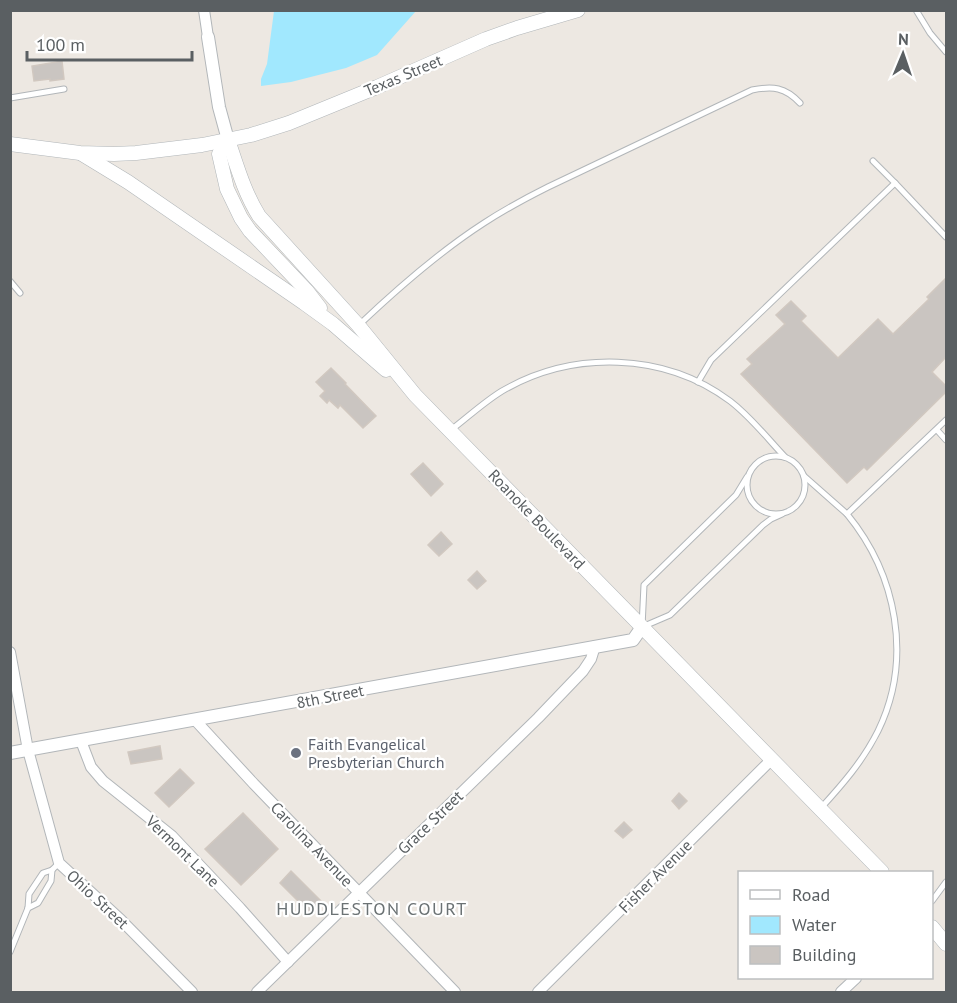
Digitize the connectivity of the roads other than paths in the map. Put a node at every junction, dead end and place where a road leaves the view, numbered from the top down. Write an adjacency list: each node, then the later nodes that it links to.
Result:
1 (204, 10): 4 (street)
2 (578, 10): 9 (main road, Texas Street)
3 (915, 10): 5 (lane)
4 (208, 37): 9 (street)
5 (946, 52)
6 (64, 89): 7 (lane)
7 (10, 98)
8 (800, 103): 18 (lane)
9 (228, 140): 11 (main road); 17 (main road); 18 (main road, Roanoke Boulevard)
10 (11, 148): 11 (main road)
11 (80, 153): 17 (main road)
12 (873, 161): 13 (lane)
13 (895, 183): 14 (lane); 20 (lane)
14 (946, 237)
15 (10, 280): 16 (lane)
16 (20, 293)
17 (333, 324): 19 (main road)
18 (358, 325): 19 (lane); 21 (main road, Roanoke Boulevard)
19 (346, 335): 21 (main road)
20 (698, 382): 24 (lane); 26 (lane)
21 (415, 395): 24 (main road, Roanoke Boulevard)
22 (946, 420): 23 (lane)
23 (937, 429): 25 (lane); 30 (lane)
24 (450, 431): 31 (main road, Roanoke Boulevard)
25 (946, 440)
26 (784, 457): 27 (lane); 28 (lane)
27 (804, 476): 29 (lane); 30 (lane)
28 (747, 477): 29 (lane); 31 (lane)
29 (782, 514): 31 (lane)
30 (847, 514): 39 (lane)
31 (642, 627): 32 (street, 8th Street); 38 (main road, Roanoke Boulevard)
32 (595, 646): 34 (street, 8th Street); 43 (street, Grace Street)
33 (10, 652): 36 (street, Ohio Street)
34 (195, 720): 35 (street, 8th Street); 43 (street, Carolina Avenue)
35 (81, 741): 36 (street, 8th Street); 49 (street, Vermont Lane)
36 (27, 750): 37 (street, 8th Street); 40 (street, Ohio Street)
37 (10, 753)
38 (771, 760): 39 (main road, Roanoke Boulevard); 54 (street, Fisher Avenue)
39 (820, 809): 41 (main road, Roanoke Boulevard)
40 (56, 867): 45 (lane); 45 (lane); 51 (street, Ohio Street)
41 (880, 871)
42 (946, 882): 44 (lane)
43 (359, 892): 49 (street, Grace Street); 53 (street, Carolina Avenue)
44 (933, 900)
45 (28, 908): 48 (lane)
46 (933, 928): 47 (main road)
47 (946, 944)
48 (10, 952)
49 (288, 962): 52 (street, Grace Street)
50 (855, 979): 55 (street)
51 (192, 993)
52 (257, 993)
53 (455, 993)
54 (538, 993)
55 (841, 993)

